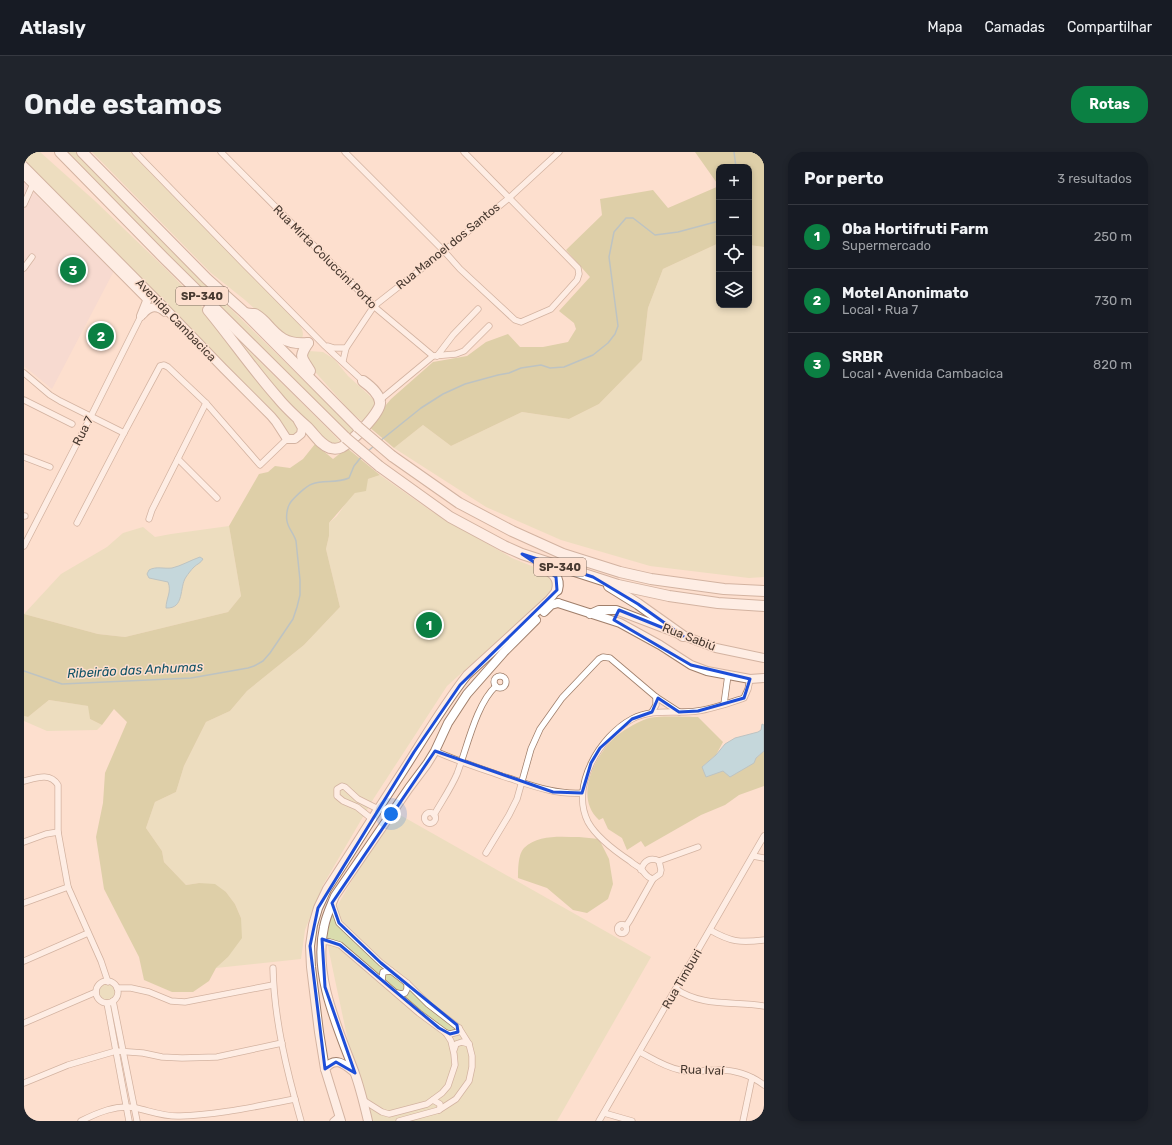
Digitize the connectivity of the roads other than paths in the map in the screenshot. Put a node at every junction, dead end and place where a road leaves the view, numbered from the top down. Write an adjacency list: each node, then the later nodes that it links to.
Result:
1 (55, 152): 13 (highway)
2 (60, 152): 13 (highway, SP-340)
3 (82, 152): 21 (highway, SP-340)
4 (135, 152): 25 (street)
5 (221, 152): 19 (street, Rua Mirta Coluccini Porto)
6 (345, 152): 15 (street)
7 (464, 152): 12 (street)
8 (559, 152): 12 (street, Rua Manoel dos Santos)
9 (24, 166): 23 (main road, Avenida Cambacica)
10 (24, 174): 11 (main road, Avenida Cambacica)
11 (33, 184): 14 (street); 22 (main road, Avenida Cambacica)
12 (509, 198): 15 (street, Rua Manoel dos Santos); 15 (street)
13 (108, 202): 17 (highway, SP-340)
14 (24, 204)
15 (444, 251): 19 (street, Rua Manoel dos Santos)
16 (32, 257): 18 (street)
17 (163, 257): 37 (highway); 49 (highway, SP-340, bridge)
18 (24, 268)
19 (374, 306): 28 (street, Rua Manoel dos Santos); 29 (street, Rua Mirta Coluccini Porto)
20 (478, 309): 29 (street)
21 (245, 313): 26 (highway); 32 (highway, SP-340)
22 (141, 316): 23 (main road); 38 (street, Rua 7)
23 (179, 323): 41 (main road, Avenida Cambacica)
24 (489, 326): 29 (street)
25 (317, 337): 26 (street); 27 (street)
26 (308, 343): 32 (highway)
27 (326, 346): 28 (street); 30 (street)
28 (346, 348): 30 (street, Rua Manoel dos Santos)
29 (435, 356): 35 (street)
30 (343, 361): 33 (street)
31 (24, 373): 38 (street)
32 (310, 379): 51 (highway, SP-340, bridge)
33 (363, 381): 35 (highway)
34 (24, 400): 39 (street)
35 (380, 400): 37 (highway)
36 (206, 404): 40 (street); 41 (street); 43 (street)
37 (284, 406): 41 (main road)
38 (91, 416): 40 (street); 48 (street, Rua 7)
39 (72, 424)
40 (124, 432): 47 (street)
41 (286, 439)
42 (24, 457): 44 (street)
43 (178, 458): 45 (street); 46 (street)
44 (50, 467)
45 (216, 498)
46 (149, 519)
47 (77, 523)
48 (24, 546)
49 (522, 554): 50 (highway, SP-340); 53 (highway)
50 (593, 577): 56 (highway, SP-340); 58 (highway)
51 (681, 584): 52 (highway); 54 (highway, SP-340)
52 (764, 585)
53 (557, 590): 55 (main road); 61 (main road)
54 (764, 591)
55 (558, 603): 57 (main road); 67 (main road)
56 (764, 606)
57 (590, 614): 58 (main road, Rua Sabiú); 60 (main road)
58 (683, 636): 59 (main road, Rua Sabiú)
59 (764, 658)
60 (728, 675): 63 (main road); 66 (street)
61 (468, 676): 67 (main road); 75 (main road)
62 (764, 678): 63 (main road)
63 (750, 679): 66 (street)
64 (496, 686): 71 (street)
65 (656, 697): 68 (street); 69 (street); 73 (street)
66 (724, 704): 69 (street)
67 (458, 706): 70 (main road)
68 (652, 712): 69 (street); 74 (street)
69 (679, 712)
70 (435, 751): 71 (street); 90 (main road)
71 (462, 762): 73 (street); 76 (street)
72 (24, 781): 78 (street)
73 (522, 782): 74 (street); 82 (street)
74 (582, 793): 86 (street)
75 (378, 809): 77 (main road); 77 (street)
76 (434, 814)
77 (372, 819): 118 (main road)
78 (58, 832): 80 (street); 88 (street)
79 (764, 836): 83 (street, Rua Timburi)
80 (24, 842)
81 (698, 847): 85 (street)
82 (486, 854)
83 (753, 856): 84 (street); 92 (street, Rua Timburi)
84 (764, 858)
85 (659, 861): 86 (street); 87 (street)
86 (641, 870): 87 (street)
87 (653, 879): 91 (street)
88 (68, 887): 89 (street); 93 (street)
89 (24, 903)
90 (332, 903): 95 (main road); 98 (street)
91 (626, 926)
92 (710, 930): 94 (street); 104 (street, Rua Timburi)
93 (88, 934): 96 (street); 100 (street)
94 (764, 940)
95 (322, 941): 99 (street); 119 (main road)
96 (24, 962)
97 (273, 968): 102 (street)
98 (391, 971): 99 (street); 101 (street)
99 (382, 980): 106 (street)
100 (108, 982): 103 (street); 105 (street)
101 (407, 983): 106 (street); 110 (street)
102 (273, 985): 103 (street); 112 (street)
103 (117, 988): 107 (street)
104 (676, 989): 108 (street); 117 (street, Rua Timburi)
105 (96, 992): 107 (street); 109 (street)
106 (396, 993): 111 (street)
107 (110, 1002): 115 (street); 116 (street)
108 (764, 1006)
109 (24, 1023)
110 (459, 1028): 111 (street); 113 (street)
111 (446, 1033): 114 (street)
112 (282, 1043): 116 (street); 124 (street)
113 (469, 1044): 114 (street); 127 (street)
114 (454, 1050): 123 (street)
115 (116, 1051): 116 (street); 121 (street); 128 (street)
116 (123, 1051): 129 (street)
117 (640, 1052): 120 (street, Rua Ivaí); 131 (street, Rua Timburi)
118 (325, 1069): 119 (main road); 132 (main road)
119 (355, 1073): 125 (main road)
120 (752, 1078): 122 (street, Rua Ivaí); 141 (street)
121 (24, 1083)
122 (764, 1085)
123 (445, 1090): 126 (street); 127 (street)
124 (295, 1099): 129 (street); 136 (street)
125 (363, 1100): 126 (street); 137 (main road)
126 (433, 1100): 130 (street)
127 (452, 1102): 130 (street)
128 (128, 1107): 129 (street); 133 (street); 134 (street)
129 (135, 1108): 135 (street)
130 (439, 1110): 138 (street)
131 (604, 1113): 139 (street, Rua Timburi); 140 (street)
132 (338, 1119)
133 (80, 1121)
134 (129, 1121)
135 (137, 1121)
136 (301, 1121)
137 (368, 1121)
138 (399, 1121)
139 (600, 1121)
140 (632, 1121)
141 (743, 1121)

